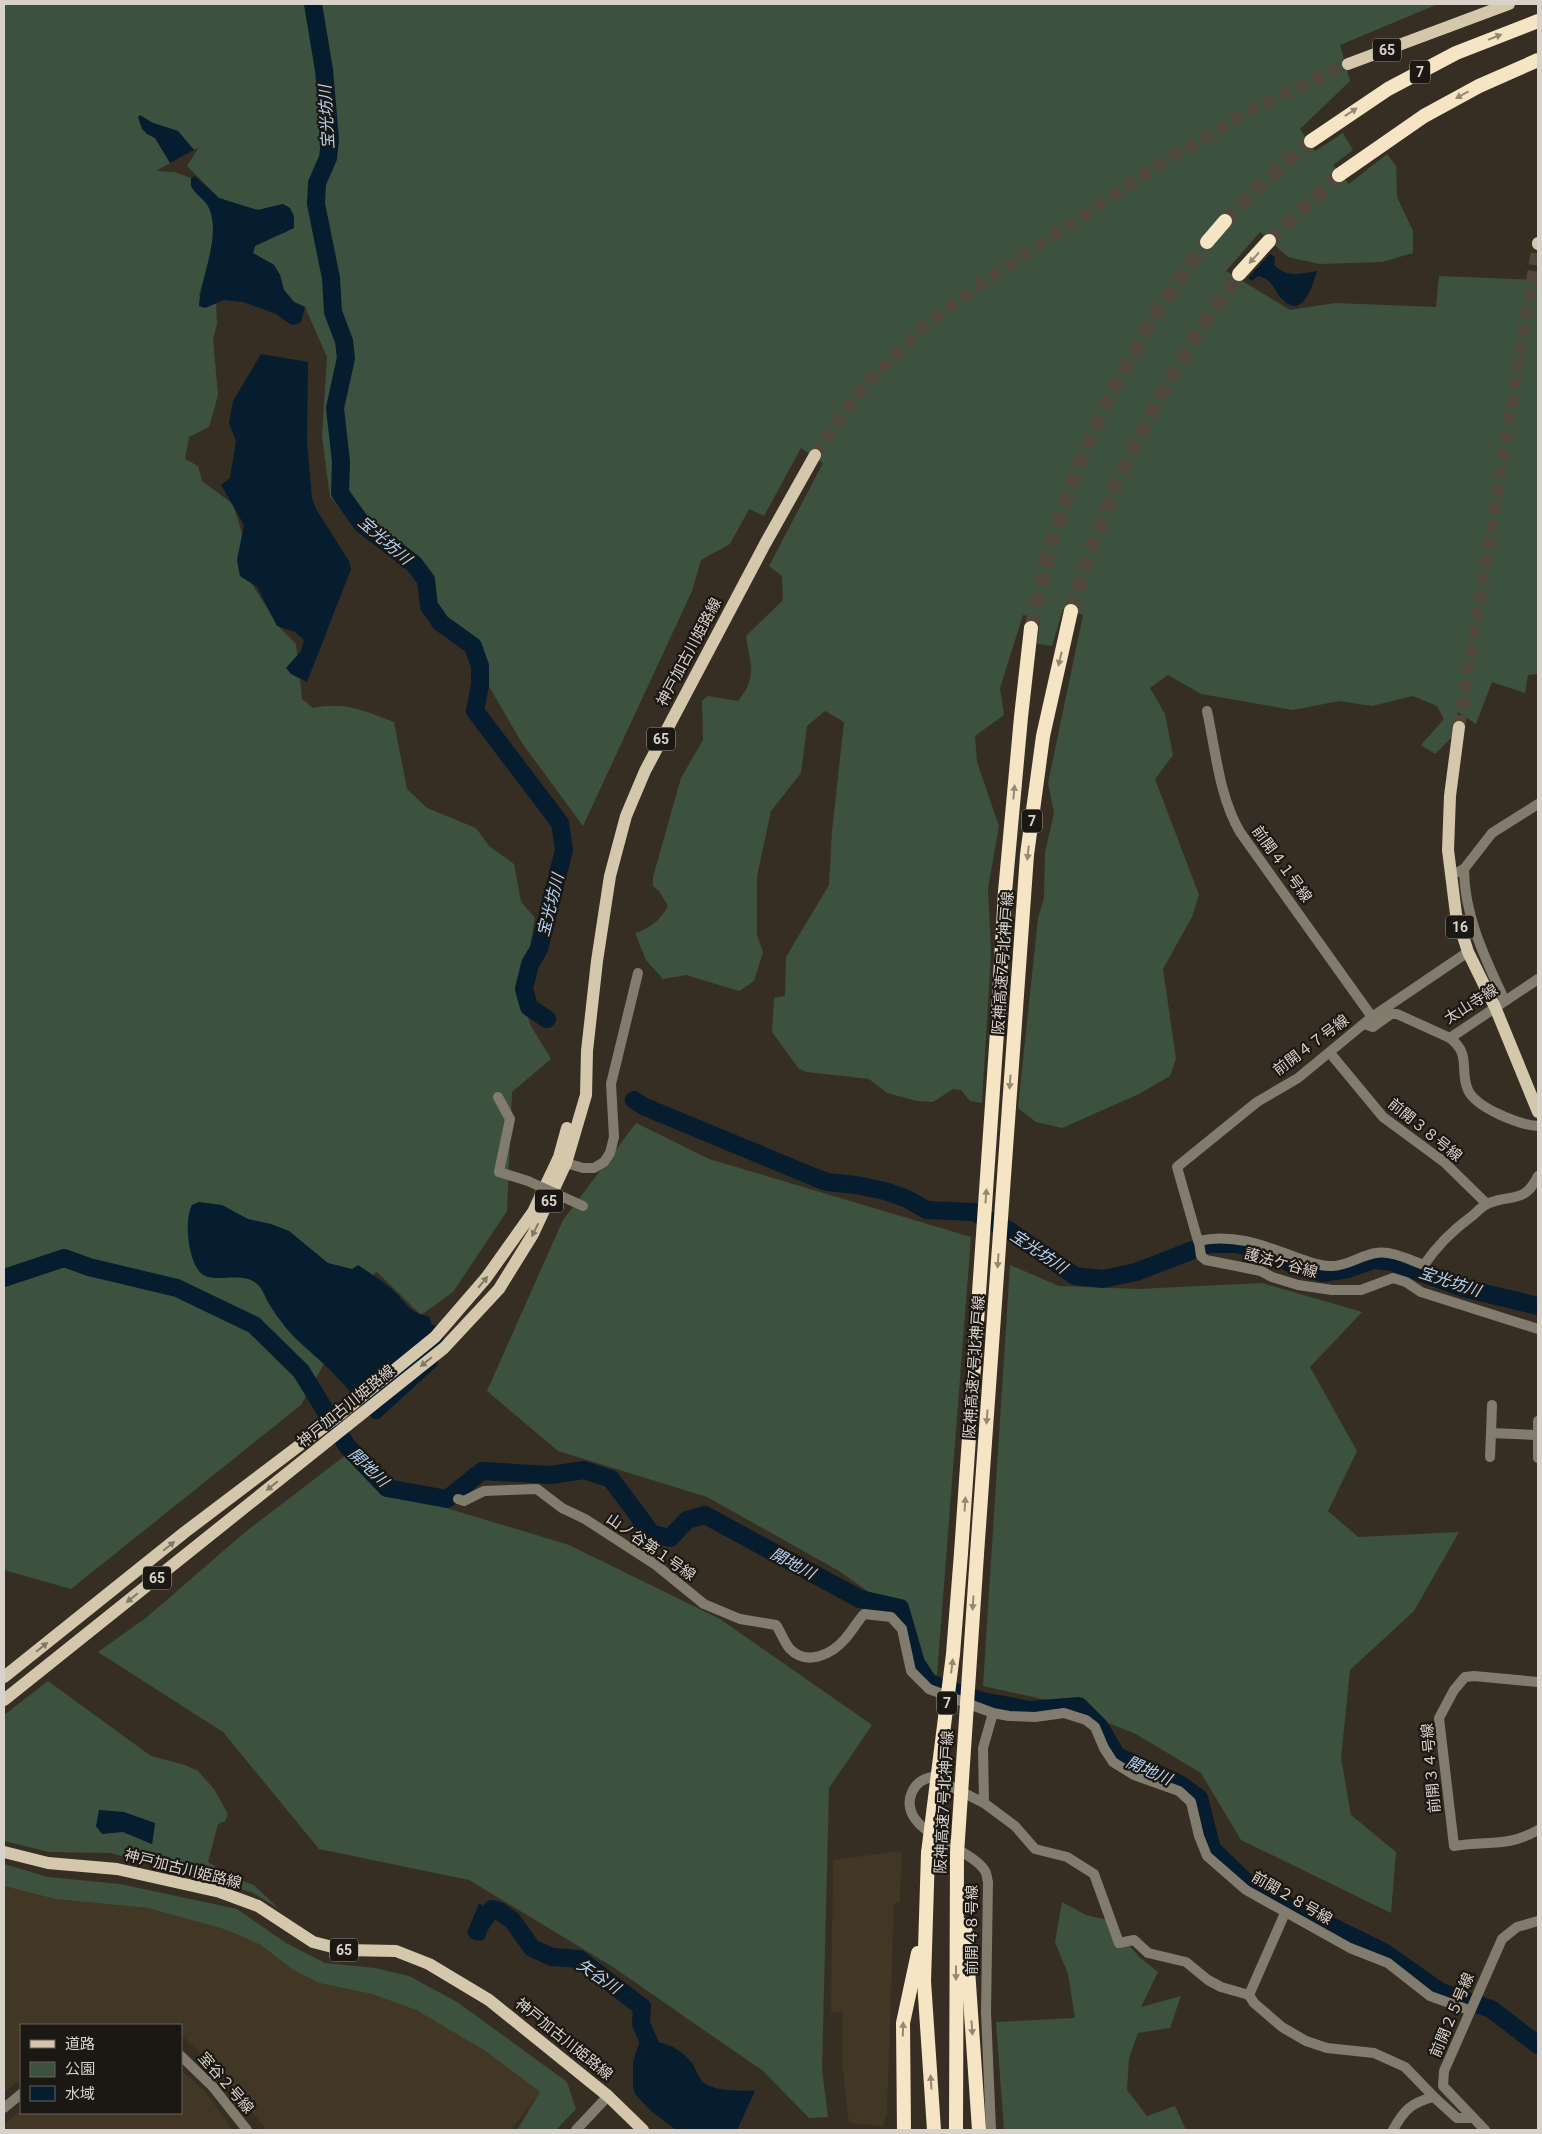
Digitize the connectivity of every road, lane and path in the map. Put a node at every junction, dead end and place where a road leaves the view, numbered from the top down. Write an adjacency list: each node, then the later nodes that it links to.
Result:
1 (1485, 4): 4 (main road, 65)
2 (1509, 4): 4 (main road, 65)
3 (1538, 21): 7 (highway, 7, one-way to 3)
4 (1426, 36): 6 (main road, 65)
5 (1538, 60): 8 (highway, one-way to 8)
6 (1348, 64)
7 (1312, 140)
8 (1339, 175)
9 (1225, 221): 11 (highway)
10 (1269, 241): 12 (highway, one-way to 12)
11 (1206, 242)
12 (1239, 274)
13 (815, 455): 27 (main road, 神戸加古川姫路線 / 65)
14 (1072, 611): 53 (highway, 阪神高速7号北神戸線 / 7, one-way to 53, bridge)
15 (1031, 628): 55 (highway, 阪神高速7号北神戸線 / 7, one-way to 15, bridge)
16 (1207, 711): 25 (street, 前開４１号線)
17 (1459, 727): 20 (main road, 16)
18 (1538, 804): 19 (street)
19 (1464, 870): 20 (street); 24 (street)
20 (1450, 875): 21 (main road, 16)
21 (1468, 952): 24 (main road, 16); 25 (street, 前開４７号線)
22 (638, 973): 32 (street)
23 (1538, 979): 24 (street, 太山寺線)
24 (1500, 1004): 26 (street, 太山寺線); 30 (main road, 16)
25 (1368, 1020): 26 (street, 太山寺線); 28 (street, 前開４７号線)
26 (1450, 1038): 31 (street)
27 (587, 1051): 32 (main road, 神戸加古川姫路線 / 65); 46 (main road, 神戸加古川姫路線 / 65, one-way to 27)
28 (1330, 1053): 34 (street, 前開３８号線); 34 (street, 前開４７号線)
29 (498, 1097): 35 (street, bridge)
30 (1538, 1112)
31 (1538, 1126)
32 (566, 1163): 48 (main road, 神戸加古川姫路線 / 65, one-way to 48)
33 (1538, 1176): 34 (street)
34 (1487, 1204)
35 (583, 1206)
36 (1198, 1242): 37 (street, 護法ケ谷線)
37 (1538, 1329)
38 (1492, 1405): 40 (street)
39 (1538, 1421): 41 (street)
40 (1491, 1433): 41 (street); 42 (street)
41 (1537, 1435): 43 (street)
42 (1490, 1457)
43 (1538, 1458)
44 (458, 1499): 45 (street, 山ノ谷第１号線)
45 (817, 1659): 49 (street, 前開２８号線)
46 (4, 1677)
47 (1538, 1682): 51 (street, 前開３４号線)
48 (4, 1700)
49 (993, 1713): 50 (street); 54 (street, 前開２８号線)
50 (984, 1803): 57 (street); 72 (street, 前開４８号線)
51 (1538, 1830)
52 (4, 1852): 61 (main road, 神戸加古川姫路線 / 65)
53 (960, 1856): 70 (highway, 阪神高速7号北神戸線, one-way to 70); 71 (highway, one-way to 71)
54 (1285, 1913): 57 (street); 58 (street, 前開２８号線)
55 (926, 1919): 68 (highway, one-way to 55); 69 (highway, 阪神高速7号北神戸線 / 7, one-way to 55)
56 (1538, 1922): 58 (street, 前開２５号線)
57 (1249, 1995): 62 (street)
58 (1470, 2010): 64 (street, 前開２５号線)
59 (182, 2057): 65 (street, 室谷２号線)
60 (20, 2095): 63 (street)
61 (608, 2096): 66 (street); 67 (main road, 神戸加古川姫路線 / 65)
62 (1433, 2097): 64 (street); 73 (street)
63 (4, 2108)
64 (1473, 2118): 74 (street, 前開２５号線)
65 (247, 2130)
66 (576, 2130)
67 (644, 2130)
68 (904, 2130)
69 (934, 2130)
70 (956, 2130)
71 (979, 2130)
72 (991, 2130)
73 (1393, 2130)
74 (1485, 2130)

